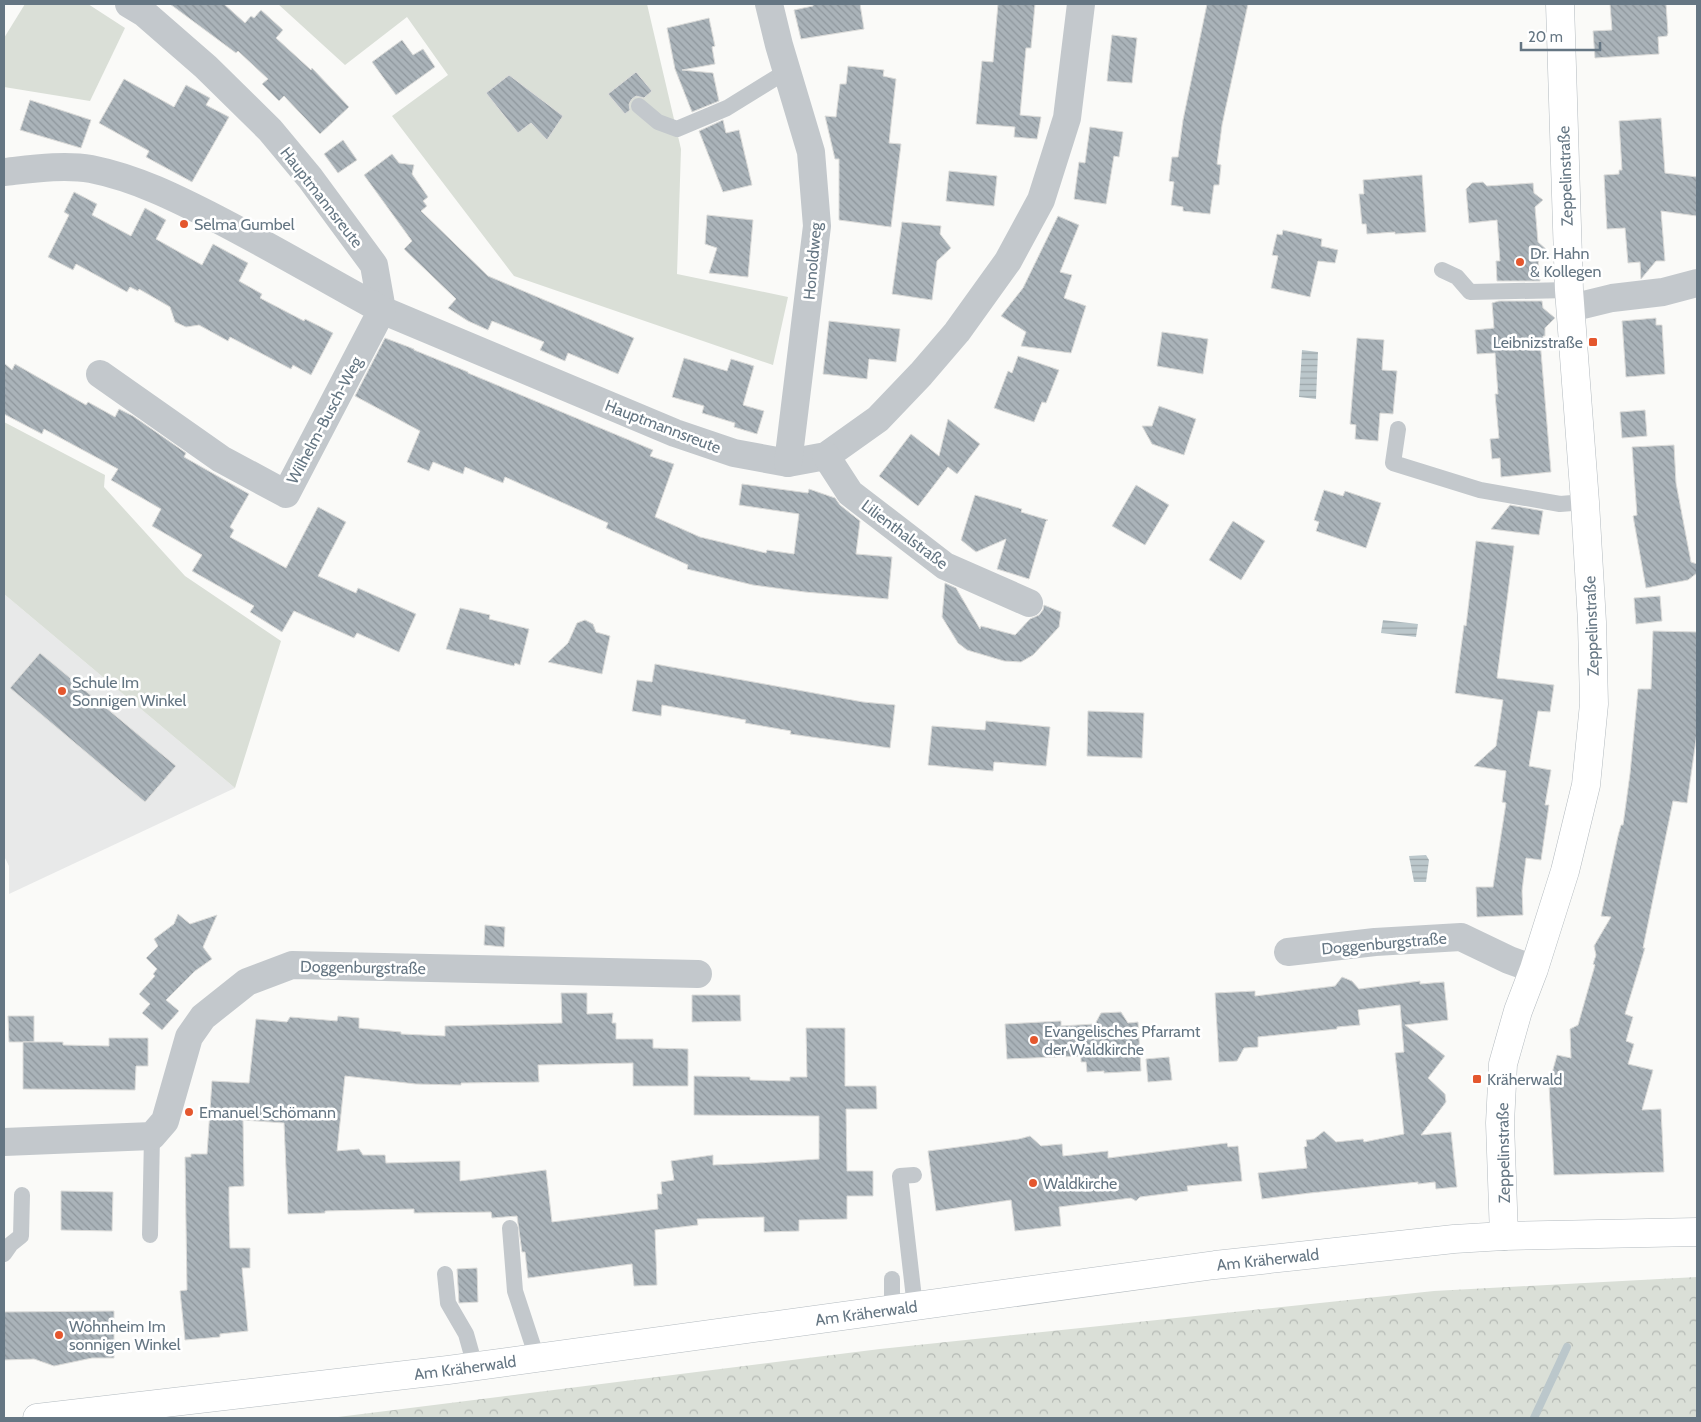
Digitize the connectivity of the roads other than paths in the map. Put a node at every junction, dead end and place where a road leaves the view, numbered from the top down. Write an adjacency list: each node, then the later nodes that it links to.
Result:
1 (129, 4): 11 (street, Hauptmannsreute)
2 (769, 4): 5 (street, Honoldweg)
3 (1081, 4): 14 (street, Hauptmannsreute)
4 (1560, 4): 10 (main road, Zeppelinstraße)
5 (787, 71): 6 (lane); 15 (street, Honoldweg)
6 (639, 106)
7 (4, 172): 11 (street)
8 (1442, 270): 10 (lane)
9 (1697, 283): 10 (street)
10 (1570, 299): 16 (main road, Zeppelinstraße)
11 (382, 310): 12 (street, Wilhelm-Busch-Weg); 15 (street, Hauptmannsreute)
12 (100, 374)
13 (1398, 430): 16 (lane)
14 (826, 456): 15 (street, Hauptmannsreute); 17 (street, Lilienthalstraße)
15 (788, 463)
16 (1586, 502): 19 (main road, Zeppelinstraße)
17 (1029, 603)
18 (1288, 952): 19 (street, Doggenburgstraße)
19 (1534, 969): 28 (main road, Zeppelinstraße)
20 (698, 974): 21 (street, Doggenburgstraße)
21 (152, 1136): 22 (street); 27 (lane)
22 (4, 1142)
23 (914, 1176): 32 (lane)
24 (22, 1195): 29 (lane)
25 (510, 1228): 33 (lane)
26 (1697, 1232): 28 (main road, Am Kräherwald)
27 (150, 1235)
28 (1504, 1236): 32 (main road, Am Kräherwald)
29 (4, 1254)
30 (445, 1274): 34 (lane)
31 (892, 1279): 32 (lane)
32 (904, 1308): 33 (main road, Am Kräherwald)
33 (537, 1358): 34 (main road, Am Kräherwald)
34 (475, 1366): 35 (main road, Am Kräherwald)
35 (37, 1418)

